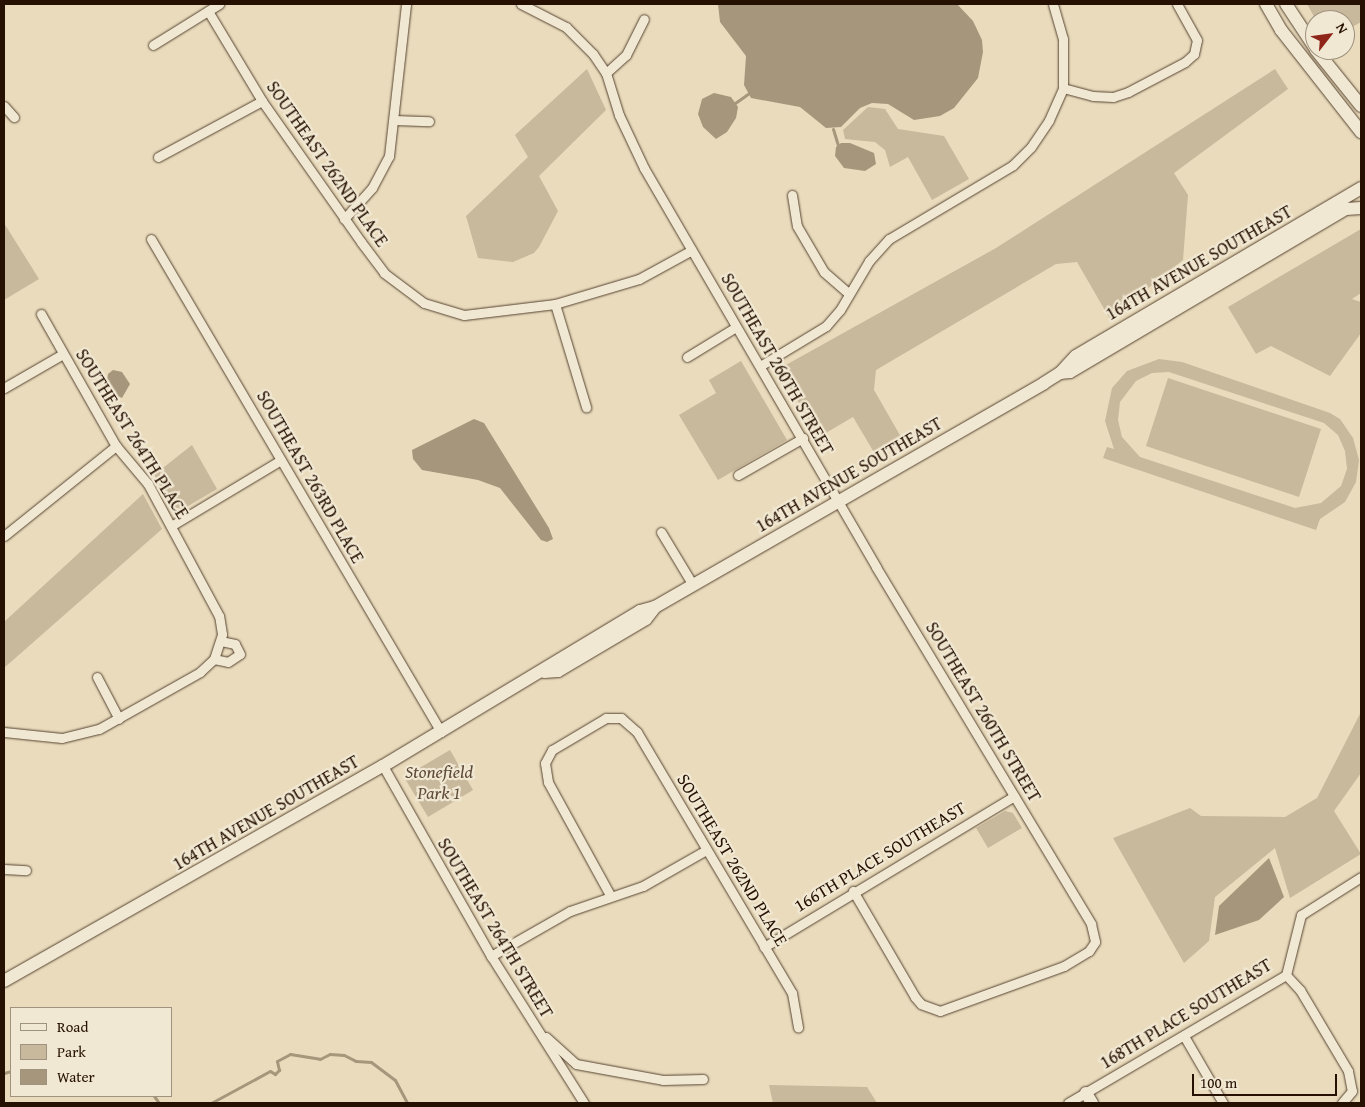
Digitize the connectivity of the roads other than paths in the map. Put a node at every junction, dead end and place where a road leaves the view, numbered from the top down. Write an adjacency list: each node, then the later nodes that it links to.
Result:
1 (219, 4): 8 (street)
2 (406, 4): 19 (street)
3 (521, 4): 13 (street, SOUTHEAST 260TH STREET)
4 (1052, 4): 14 (street)
5 (1177, 4): 14 (street)
6 (1266, 4): 21 (street)
7 (1286, 4): 10 (street)
8 (208, 11): 11 (street); 15 (street, SOUTHEAST 262ND PLACE)
9 (644, 19): 13 (street)
10 (1305, 32)
11 (153, 45)
12 (1325, 60): 17 (street)
13 (606, 73): 28 (street, SOUTHEAST 260TH STREET)
14 (1063, 88): 29 (street)
15 (262, 101): 22 (street); 26 (street, SOUTHEAST 262ND PLACE)
16 (4, 106): 18 (street)
17 (1361, 106)
18 (14, 116)
19 (394, 120): 20 (street); 26 (street)
20 (429, 121)
21 (1361, 132)
22 (158, 157)
23 (1361, 188): 36 (street, 164TH AVENUE SOUTHEAST)
24 (792, 195): 29 (street)
25 (1361, 208): 36 (street, 164TH AVENUE SOUTHEAST)
26 (344, 219): 30 (street, SOUTHEAST 262ND PLACE)
27 (151, 239): 41 (street, SOUTHEAST 263RD PLACE)
28 (692, 250): 30 (street, SOUTHEAST 262ND PLACE); 32 (street, SOUTHEAST 260TH STREET)
29 (848, 293): 35 (street)
30 (555, 304): 38 (street)
31 (41, 314): 33 (street, SOUTHEAST 264TH PLACE)
32 (736, 327): 34 (street); 35 (street, SOUTHEAST 260TH STREET)
33 (62, 354): 37 (street); 40 (street, SOUTHEAST 264TH PLACE)
34 (687, 356)
35 (760, 366): 39 (street, SOUTHEAST 260TH STREET)
36 (1060, 373): 43 (street, 164TH AVENUE SOUTHEAST)
37 (4, 388)
38 (586, 407)
39 (803, 438): 42 (street); 43 (street, SOUTHEAST 260TH STREET)
40 (116, 446): 44 (street, SOUTHEAST 264TH PLACE); 46 (street)
41 (281, 460): 44 (street); 53 (street, SOUTHEAST 263RD PLACE)
42 (738, 475)
43 (839, 500): 47 (street, 164TH AVENUE SOUTHEAST); 55 (street, SOUTHEAST 260TH STREET)
44 (171, 526): 48 (street, SOUTHEAST 264TH PLACE)
45 (661, 532): 47 (street)
46 (4, 536)
47 (693, 585): 53 (street, 164TH AVENUE SOUTHEAST)
48 (221, 641): 49 (street, SOUTHEAST 264TH PLACE); 49 (street)
49 (216, 657): 51 (street)
50 (96, 678): 51 (street)
51 (119, 719): 52 (street)
52 (4, 732)
53 (441, 732): 54 (street, 164TH AVENUE SOUTHEAST)
54 (383, 766): 63 (street, SOUTHEAST 264TH STREET); 65 (street, 164TH AVENUE SOUTHEAST)
55 (1014, 796): 60 (street, 166TH PLACE SOUTHEAST); 60 (street, SOUTHEAST 260TH STREET)
56 (706, 850): 61 (street); 61 (street, SOUTHEAST 262ND PLACE); 62 (street, SOUTHEAST 262ND PLACE)
57 (4, 868): 58 (street)
58 (26, 870)
59 (1361, 877): 64 (street, 168TH PLACE SOUTHEAST)
60 (853, 891): 62 (street, 166TH PLACE SOUTHEAST)
61 (610, 895): 63 (street)
62 (764, 947): 67 (street, SOUTHEAST 262ND PLACE)
63 (491, 956): 66 (street, SOUTHEAST 264TH STREET)
64 (1286, 975): 68 (street, 168TH PLACE SOUTHEAST); 74 (street)
65 (4, 981)
66 (531, 1021): 69 (street); 71 (street, SOUTHEAST 264TH STREET)
67 (798, 1027)
68 (1184, 1036): 70 (street, 168TH PLACE SOUTHEAST); 73 (street)
69 (703, 1079)
70 (1089, 1098): 72 (street, 168TH PLACE SOUTHEAST)
71 (584, 1103)
72 (1068, 1103)
73 (1223, 1103)
74 (1342, 1103)

